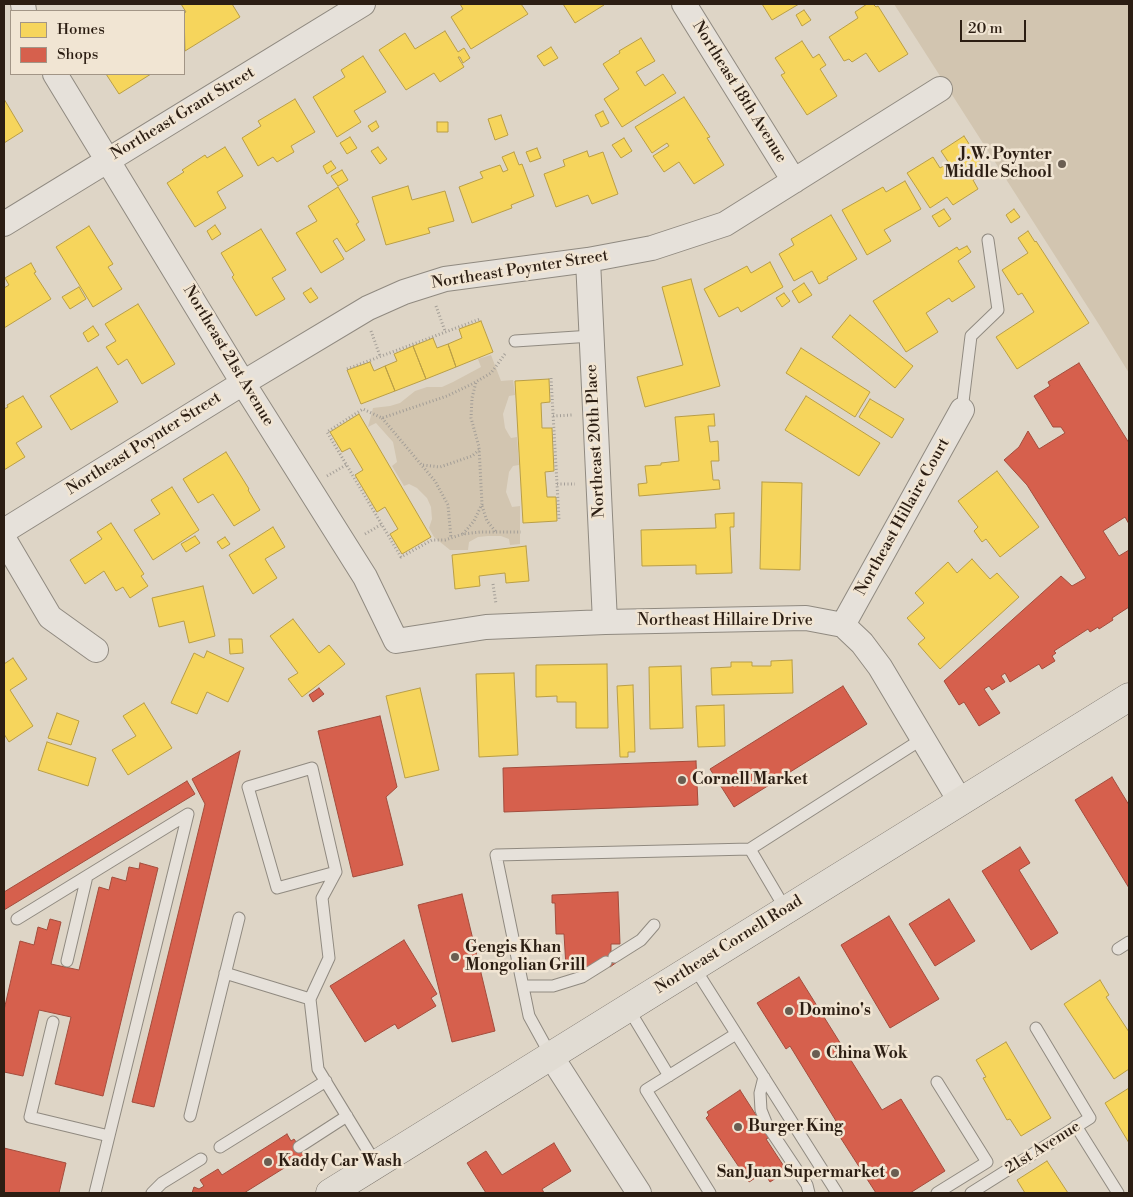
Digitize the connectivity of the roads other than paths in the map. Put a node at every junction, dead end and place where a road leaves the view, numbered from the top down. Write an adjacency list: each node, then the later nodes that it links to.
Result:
1 (363, 4): 5 (street, Northeast Grant Street)
2 (684, 4): 6 (street, Northeast 18th Avenue)
3 (56, 75): 5 (street, Northeast 21st Avenue)
4 (940, 89): 6 (street, Northeast Poynter Street)
5 (108, 160): 7 (street, Northeast Grant Street); 12 (street, Northeast 21st Avenue)
6 (794, 181): 9 (street, Northeast Poynter Street)
7 (4, 224)
8 (988, 240): 13 (lane)
9 (588, 260): 10 (street, Northeast 20th Place); 12 (street, Northeast Poynter Street)
10 (592, 336): 11 (lane); 16 (street, Northeast 20th Place)
11 (515, 341)
12 (243, 383): 14 (street, Northeast Poynter Street); 18 (street, Northeast 21st Avenue)
13 (962, 410): 17 (street, Northeast Hillaire Court)
14 (4, 531)
15 (4, 539): 19 (street)
16 (605, 622): 17 (street, Northeast Hillaire Drive); 18 (street, Northeast Hillaire Drive)
17 (843, 625): 21 (street)
18 (396, 641)
19 (96, 650)
20 (1129, 697): 22 (highway, Northeast Cornell Road)
21 (922, 738): 22 (street); 23 (lane)
22 (960, 801): 26 (highway, Northeast Cornell Road)
23 (750, 849): 26 (lane); 35 (lane)
24 (336, 872): 24 (lane); 36 (lane)
25 (87, 876): 28 (lane); 32 (lane); 49 (lane)
26 (786, 910): 33 (highway, Northeast Cornell Road)
27 (239, 918): 34 (lane)
28 (18, 919)
29 (654, 925): 35 (lane)
30 (1129, 942): 31 (lane)
31 (1118, 949)
32 (67, 961)
33 (694, 967): 37 (highway, Northeast Cornell Road); 40 (lane)
34 (225, 973): 36 (lane); 46 (lane)
35 (523, 986): 41 (lane)
36 (310, 999): 44 (lane)
37 (628, 1008): 41 (highway, Northeast Cornell Road); 42 (lane)
38 (53, 1022): 49 (lane)
39 (1036, 1028): 48 (lane, 21st Avenue)
40 (736, 1034): 42 (lane); 43 (lane)
41 (551, 1056): 53 (highway, Northeast Cornell Road); 55 (street)
42 (669, 1076): 58 (lane)
43 (764, 1077): 59 (lane); 60 (lane)
44 (326, 1081): 47 (lane); 50 (lane)
45 (937, 1082): 61 (lane)
46 (190, 1116)
47 (347, 1116): 51 (lane); 53 (lane)
48 (1076, 1126): 62 (lane, 21st Avenue); 63 (lane)
49 (109, 1136): 56 (lane)
50 (220, 1147)
51 (299, 1147)
52 (201, 1159): 57 (lane)
53 (376, 1164): 54 (highway, Northeast Cornell Road)
54 (339, 1191)
55 (632, 1191)
56 (95, 1193)
57 (152, 1193)
58 (710, 1193)
59 (809, 1193)
60 (837, 1193)
61 (937, 1193)
62 (971, 1193)
63 (1118, 1193)

